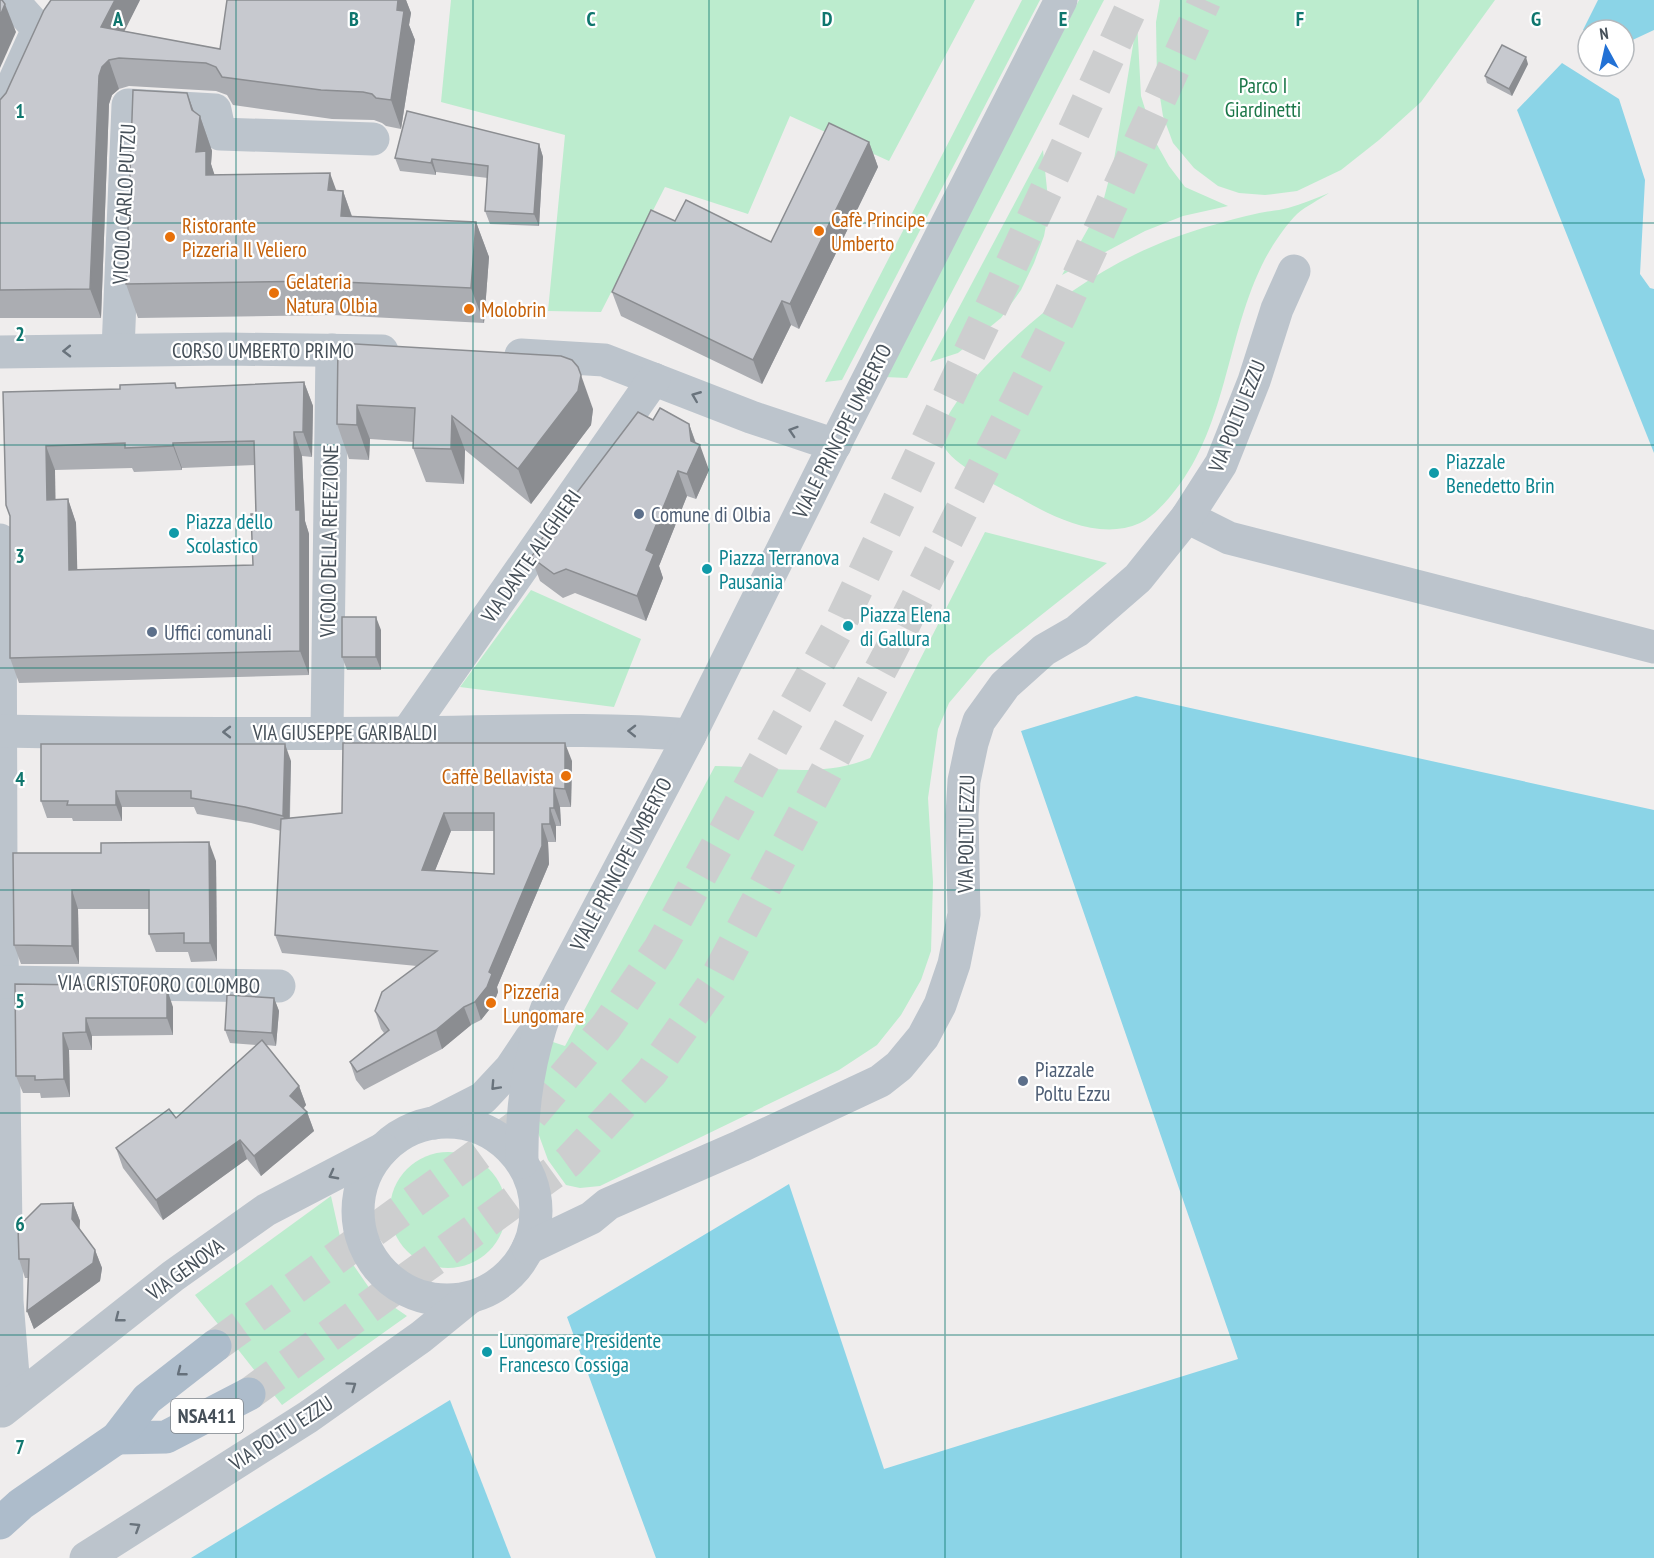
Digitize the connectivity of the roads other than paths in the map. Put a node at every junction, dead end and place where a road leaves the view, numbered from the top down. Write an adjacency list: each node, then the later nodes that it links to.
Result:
1 (12, 0): 4 (street)
2 (58, 0): 4 (street)
3 (1061, 0): 14 (street, VIALE PRINCIPE UMBERTO)
4 (38, 29): 5 (street)
5 (0, 113)
6 (373, 139): 8 (street, VICOLO CARLO PUTZU)
7 (1294, 271): 15 (street, VIA POLTU EZZU)
8 (118, 350): 9 (street, CORSO UMBERTO PRIMO); 10 (street, CORSO UMBERTO PRIMO, one-way to 10)
9 (332, 350): 11 (street, CORSO UMBERTO PRIMO); 19 (street, VICOLO DELLA REFEZIONE)
10 (0, 352)
11 (415, 352)
12 (486, 354): 13 (street)
13 (654, 379): 14 (street, one-way to 13); 20 (street, VIA DANTE ALIGHIERI)
14 (835, 445): 21 (street, VIALE PRINCIPE UMBERTO)
15 (1187, 517): 17 (street); 30 (street, VIA POLTU EZZU)
16 (0, 540): 18 (street)
17 (1654, 647)
18 (1, 731): 19 (street, VIA GIUSEPPE GARIBALDI, one-way to 18); 22 (street)
19 (327, 732): 20 (street, VIA GIUSEPPE GARIBALDI)
20 (407, 733): 21 (street, VIA GIUSEPPE GARIBALDI, one-way to 20)
21 (690, 735): 25 (street, VIALE PRINCIPE UMBERTO)
22 (0, 877): 23 (street)
23 (2, 982): 24 (street, VIA CRISTOFORO COLOMBO); 33 (street)
24 (279, 986)
25 (541, 1022): 26 (street, VIALE PRINCIPE UMBERTO, one-way to 26); 28 (street, VIALE PRINCIPE UMBERTO)
26 (432, 1124): 27 (street); 28 (street)
27 (385, 1148): 32 (street); 36 (street, VIA GENOVA, one-way to 36)
28 (522, 1162): 29 (street)
29 (535, 1197): 30 (street, VIA POLTU EZZU); 31 (street)
30 (608, 1204): 31 (street, VIA POLTU EZZU)
31 (528, 1248): 32 (street)
32 (469, 1298): 39 (street, VIA POLTU EZZU, one-way to 32)
33 (3, 1299): 36 (street)
34 (215, 1346): 37 (main road, NSA411, one-way to 37)
35 (249, 1394): 37 (main road, NSA411)
36 (8, 1407)
37 (117, 1438): 38 (main road, NSA411)
38 (0, 1523)
39 (86, 1558)

